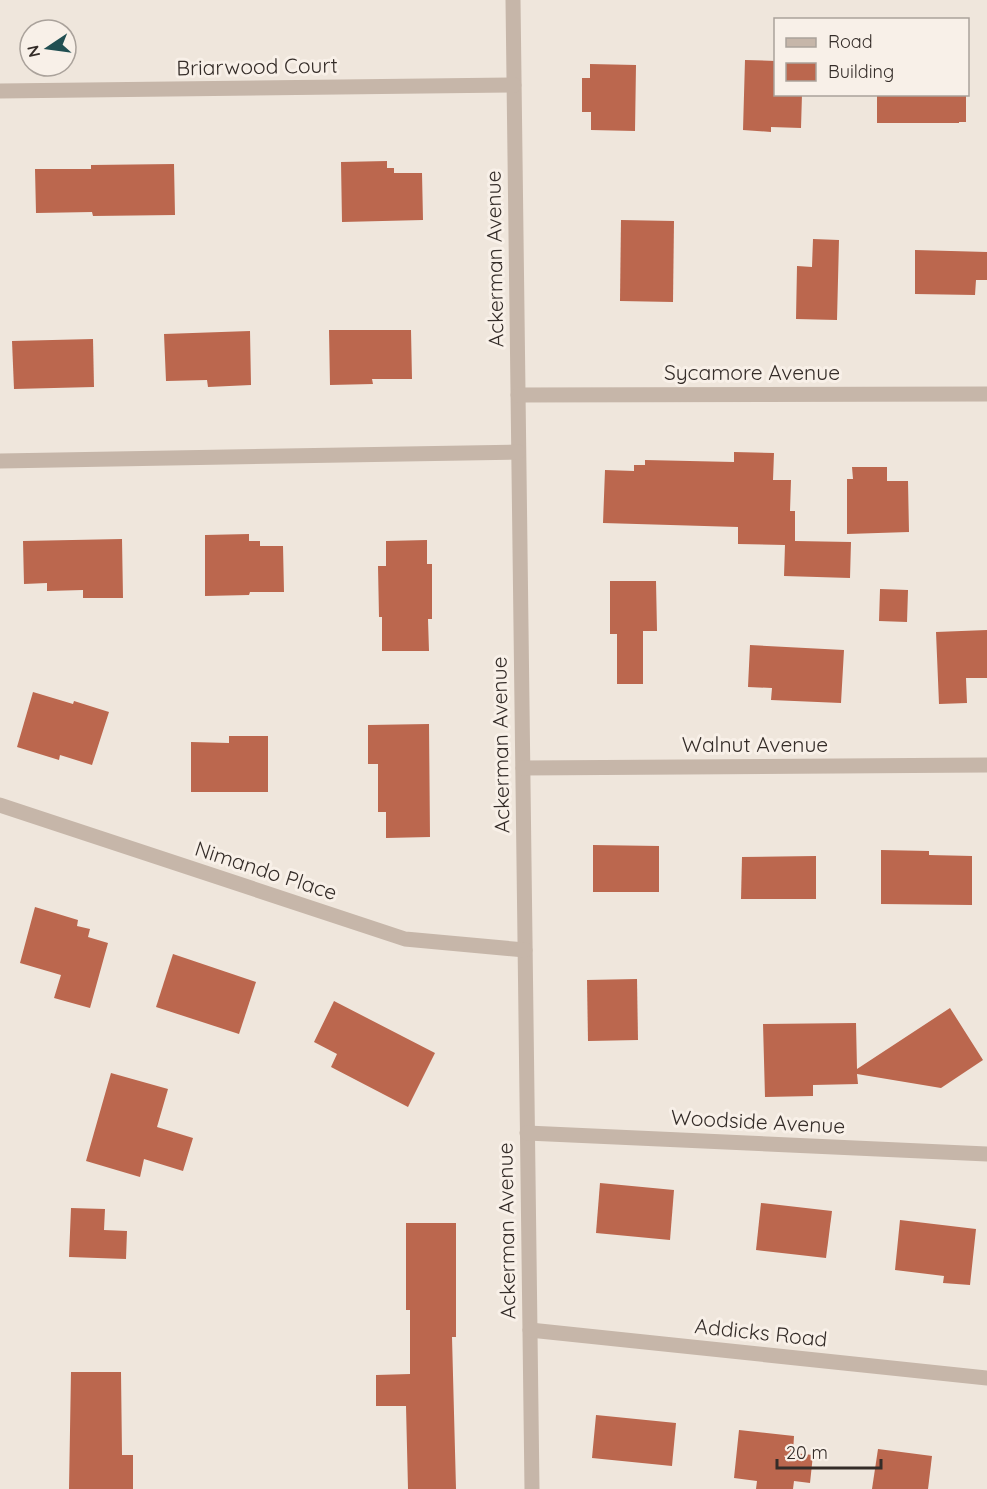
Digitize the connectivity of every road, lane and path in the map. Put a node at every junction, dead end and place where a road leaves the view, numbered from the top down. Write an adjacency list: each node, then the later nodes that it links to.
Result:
1 (513, 0): 2 (street, Ackerman Avenue)
2 (514, 85): 3 (street, Briarwood Court); 5 (street, Ackerman Avenue)
3 (0, 91)
4 (987, 394): 5 (street, Sycamore Avenue)
5 (518, 395): 6 (street, Ackerman Avenue)
6 (518, 452): 7 (street); 9 (street, Ackerman Avenue)
7 (0, 461)
8 (987, 765): 9 (street, Walnut Avenue)
9 (523, 768): 11 (street, Ackerman Avenue)
10 (0, 806): 11 (street, Nimando Place)
11 (525, 950): 12 (street, Ackerman Avenue)
12 (527, 1133): 13 (street, Woodside Avenue); 14 (street, Ackerman Avenue)
13 (987, 1154)
14 (530, 1330): 15 (street, Addicks Road); 16 (street, Ackerman Avenue)
15 (987, 1378)
16 (532, 1489)

